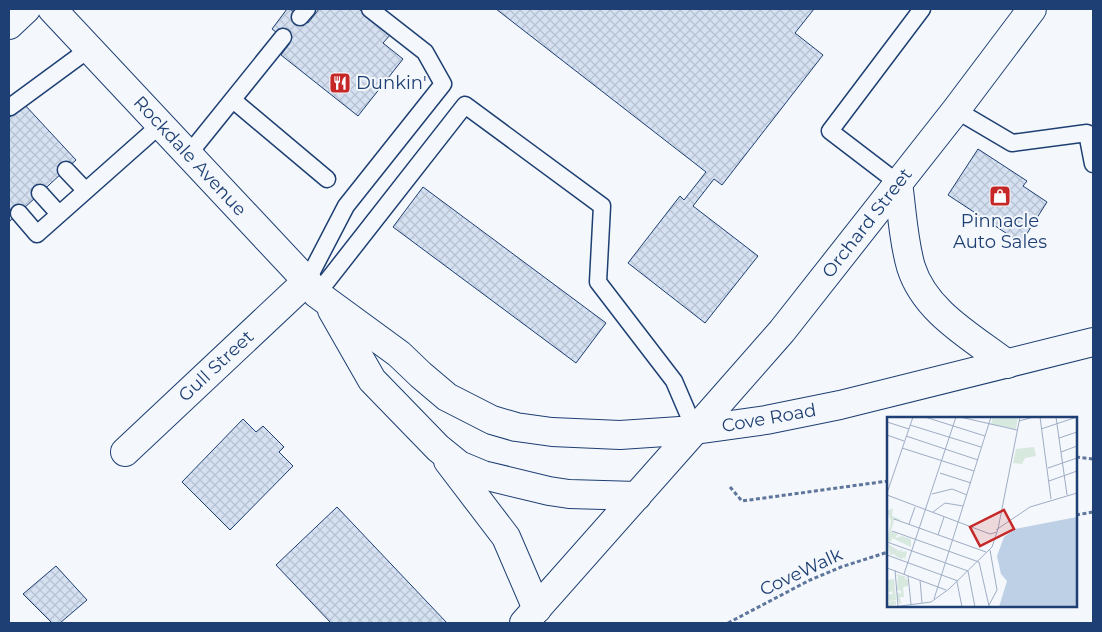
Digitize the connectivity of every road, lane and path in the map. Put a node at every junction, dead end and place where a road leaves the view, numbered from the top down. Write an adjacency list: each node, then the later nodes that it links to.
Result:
1 (26, 9): 6 (main road)
2 (52, 9): 8 (main road, Rockdale Avenue)
3 (370, 9): 23 (lane)
4 (922, 9): 18 (lane)
5 (1032, 9): 11 (main road, Orchard Street)
6 (9, 25)
7 (283, 37): 9 (lane)
8 (89, 49): 10 (lane); 12 (main road, Rockdale Avenue)
9 (233, 100): 14 (lane); 17 (lane)
10 (11, 109)
11 (956, 110): 13 (lane); 18 (main road, Orchard Street)
12 (160, 125): 14 (main road, Rockdale Avenue); 19 (lane)
13 (1090, 133): 15 (lane)
14 (188, 156): 23 (main road, Rockdale Avenue)
15 (1093, 164)
16 (66, 170): 19 (lane)
17 (327, 179)
18 (898, 183): 25 (main road); 26 (main road, Orchard Street)
19 (85, 190): 22 (lane)
20 (40, 194): 22 (lane)
21 (19, 213): 22 (lane)
22 (59, 214)
23 (318, 292): 26 (main road, Rockdale Avenue); 26 (lane); 27 (main road, Rockdale Avenue); 28 (main road, Gull Street)
24 (1093, 342): 25 (main road, Cove Road)
25 (1007, 364): 26 (main road, Cove Road)
26 (694, 430): 33 (main road)
27 (438, 448): 33 (main road, Rockdale Avenue); 37 (main road)
28 (125, 452)
29 (1077, 457): 30 (path)
30 (1093, 458)
31 (887, 481): 32 (path)
32 (730, 487)
33 (637, 496): 37 (main road)
34 (1093, 512): 35 (path)
35 (1077, 514)
36 (887, 552): 38 (path, CoveWalk)
37 (530, 616)
38 (728, 623)

